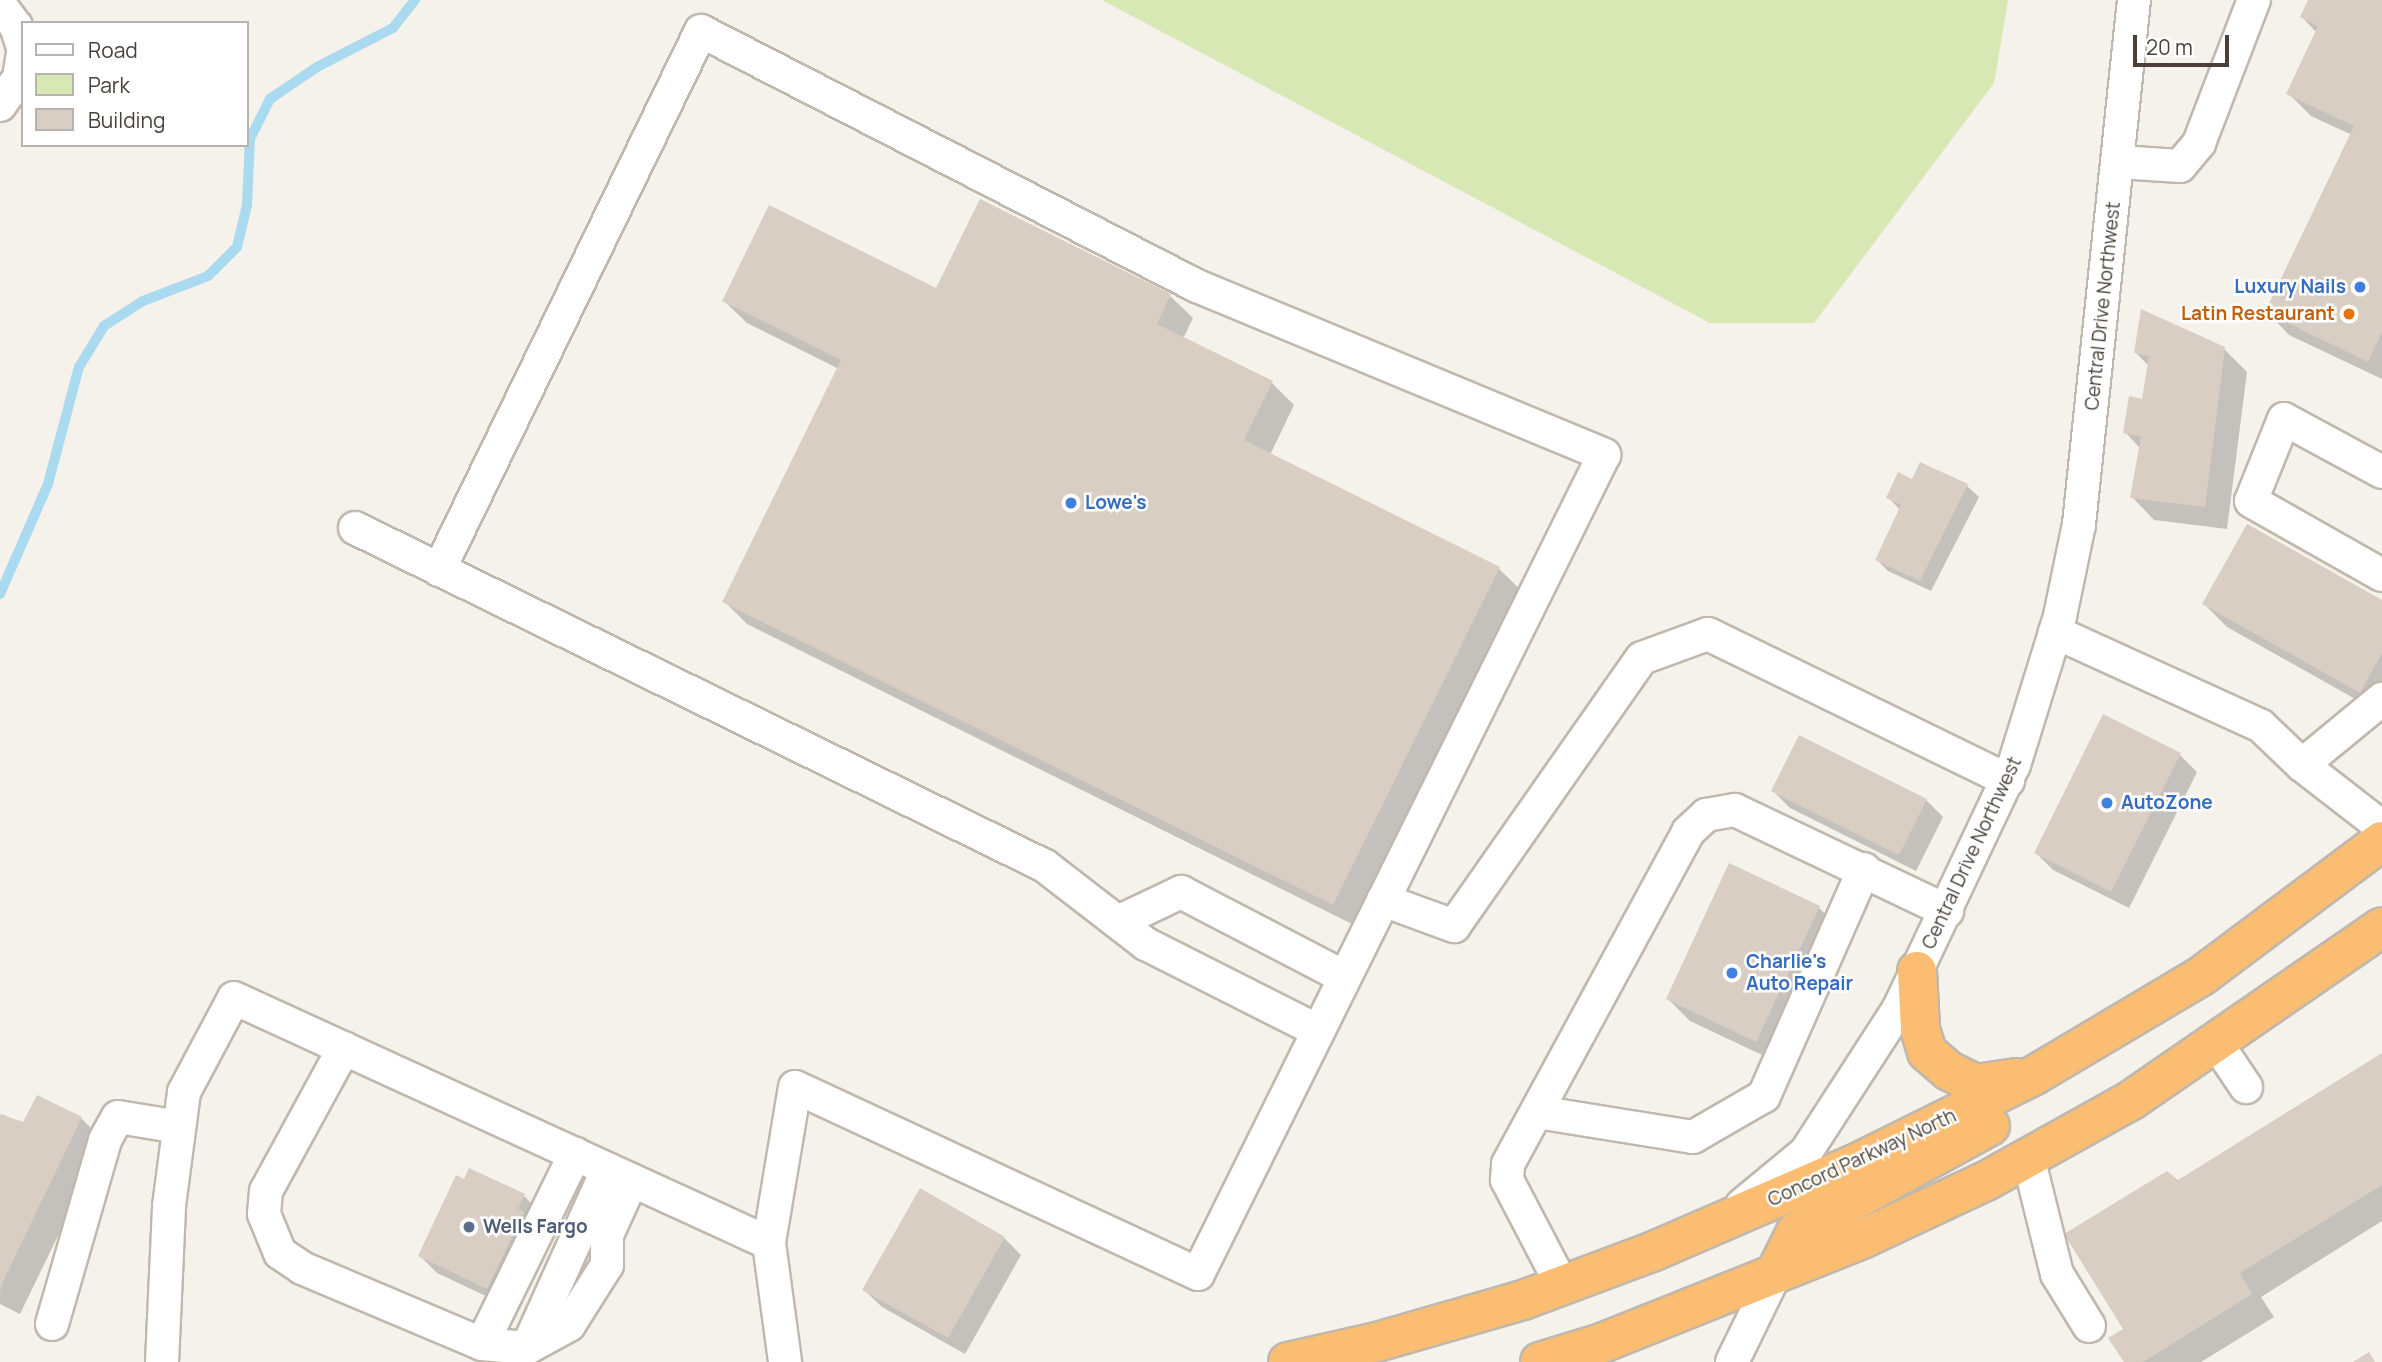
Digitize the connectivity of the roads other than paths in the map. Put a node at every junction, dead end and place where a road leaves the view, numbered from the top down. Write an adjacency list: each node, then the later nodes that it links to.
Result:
1 (2134, 0): 7 (street, Central Drive Northwest)
2 (2254, 0): 7 (street)
3 (0, 5): 4 (street)
4 (21, 42)
5 (21, 66): 6 (street)
6 (0, 104)
7 (2119, 162): 12 (street, Central Drive Northwest)
8 (2382, 472): 11 (street)
9 (355, 528): 10 (street)
10 (439, 570): 19 (street); 21 (street)
11 (2382, 575)
12 (2055, 632): 14 (street); 15 (street, Central Drive Northwest)
13 (2382, 699): 14 (street)
14 (2302, 765): 16 (street)
15 (2008, 780): 19 (street); 20 (street, Central Drive Northwest)
16 (2382, 827)
17 (2382, 841): 25 (highway, Concord Parkway North)
18 (1864, 869): 20 (street); 31 (street); 31 (street)
19 (1383, 900): 24 (street)
20 (1947, 911): 23 (street, Central Drive Northwest)
21 (1118, 922): 24 (street); 26 (street)
22 (2382, 927): 27 (highway)
23 (1917, 971): 29 (highway); 35 (street, Central Drive Northwest)
24 (1344, 977): 26 (street)
25 (2200, 977): 29 (highway, Concord Parkway North); 37 (highway)
26 (1318, 1031): 36 (street)
27 (2217, 1044): 30 (street); 33 (highway)
28 (344, 1048): 32 (street); 34 (street); 41 (street)
29 (2033, 1076): 35 (highway, Concord Parkway North)
30 (2246, 1087)
31 (1537, 1112): 38 (street)
32 (179, 1127): 39 (street); 42 (street)
33 (2028, 1157): 37 (highway); 40 (street)
34 (602, 1166): 36 (street); 41 (street); 41 (street)
35 (1719, 1223): 38 (highway, Concord Parkway North)
36 (769, 1243): 43 (street)
37 (1775, 1273): 45 (highway); 46 (street)
38 (1562, 1285): 44 (highway, Concord Parkway North)
39 (52, 1324)
40 (2089, 1326)
41 (504, 1346)
42 (162, 1362)
43 (785, 1362)
44 (1288, 1362)
45 (1540, 1362)
46 (1732, 1362)

